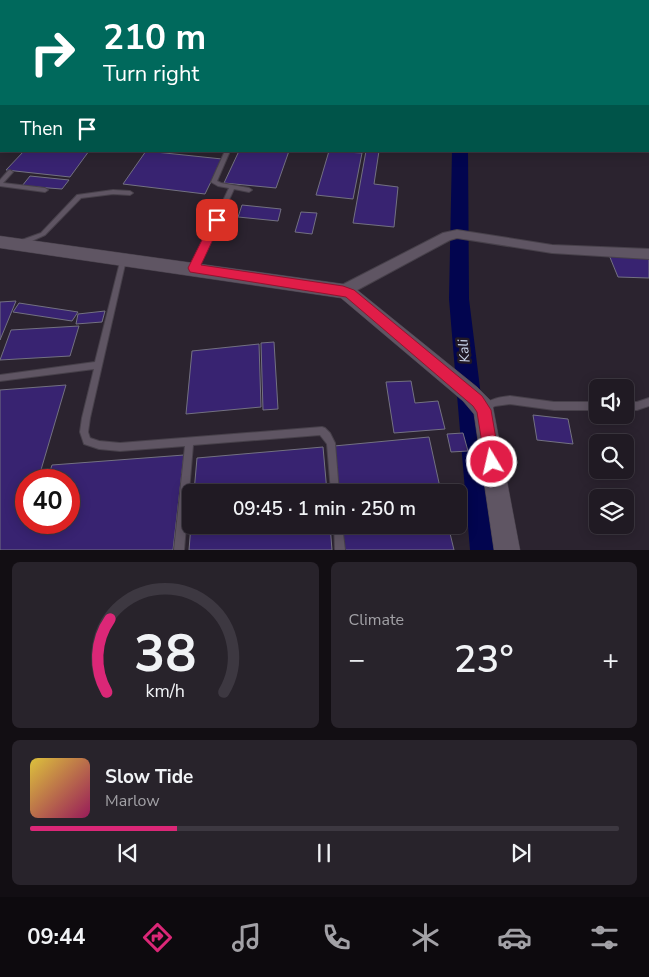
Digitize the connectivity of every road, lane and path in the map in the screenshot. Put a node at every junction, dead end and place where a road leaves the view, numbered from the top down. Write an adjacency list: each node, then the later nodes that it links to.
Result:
1 (228, 152): 4 (lane)
2 (10, 172): 3 (lane)
3 (0, 184): 5 (lane)
4 (232, 188): 6 (lane); 11 (lane)
5 (45, 190)
6 (249, 190)
7 (130, 193): 8 (lane)
8 (8, 243): 10 (street)
9 (649, 254): 12 (street)
10 (123, 260): 11 (street); 13 (lane)
11 (194, 268): 12 (street)
12 (343, 290): 15 (street)
13 (99, 365): 14 (lane); 19 (lane)
14 (0, 378)
15 (474, 399): 17 (lane); 24 (street)
16 (649, 402): 18 (lane)
17 (589, 406)
18 (634, 406)
19 (189, 442): 20 (lane); 22 (lane)
20 (334, 484)
21 (339, 534): 23 (lane)
22 (179, 550)
23 (340, 550)
24 (507, 550)

